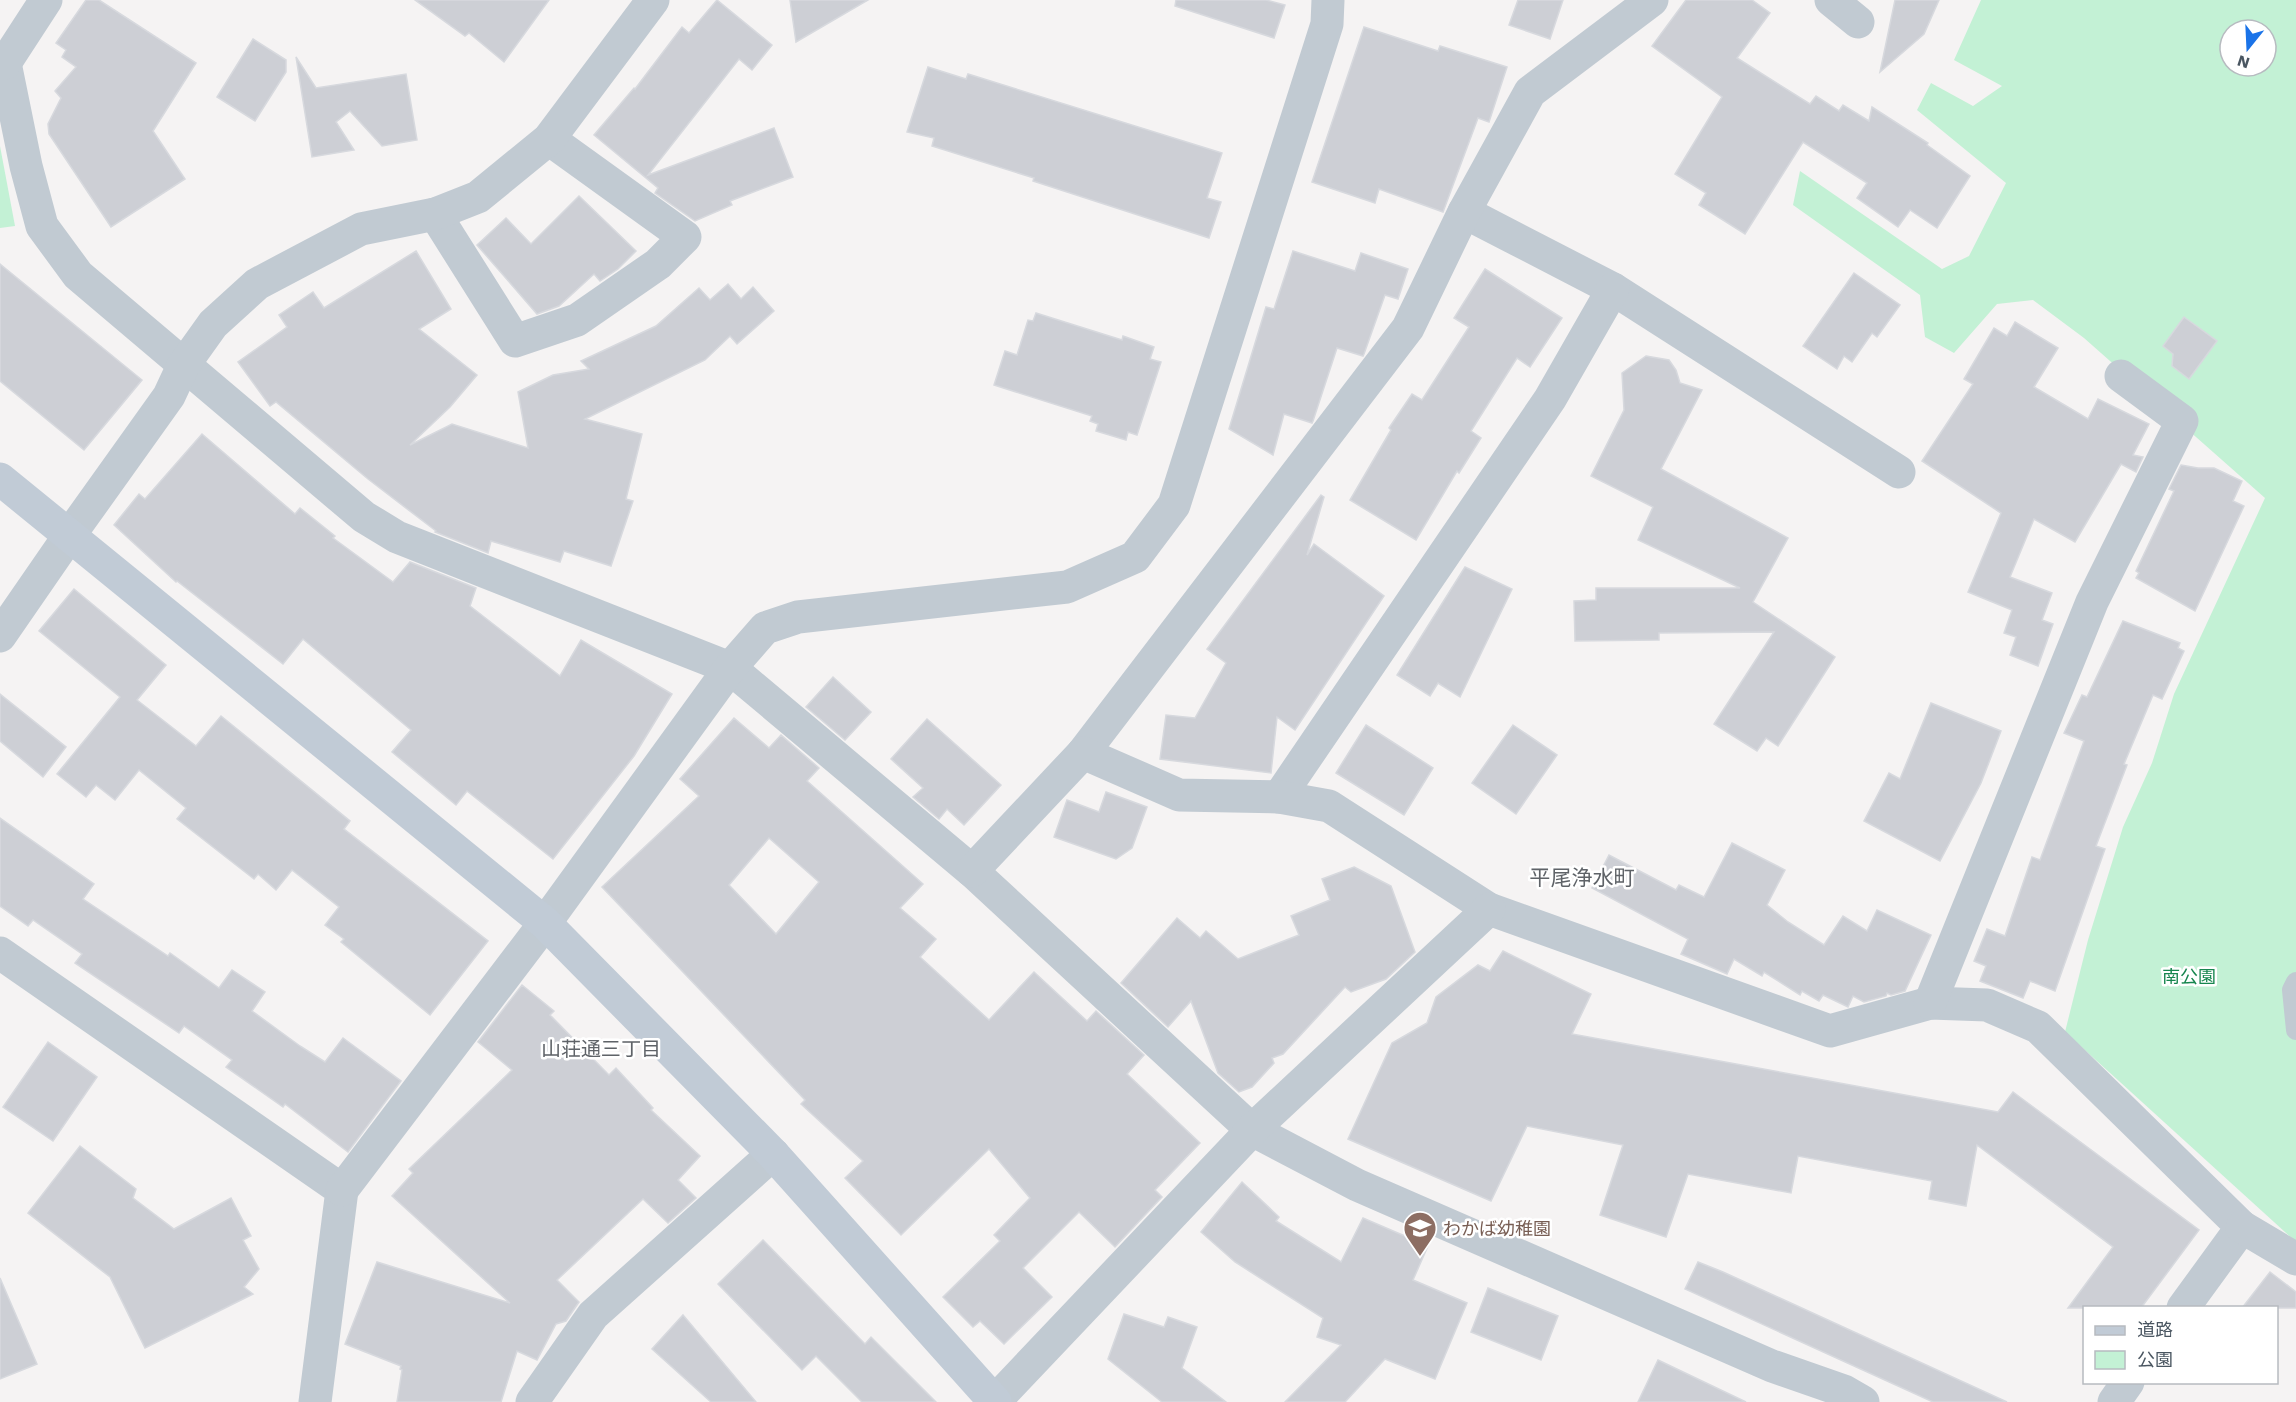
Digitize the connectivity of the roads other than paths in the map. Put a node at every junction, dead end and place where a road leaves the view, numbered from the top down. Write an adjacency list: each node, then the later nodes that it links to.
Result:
1 (46, 0): 7 (street)
2 (653, 0): 8 (street)
3 (1328, 0): 18 (street)
4 (1652, 0): 9 (street)
5 (1831, 0): 6 (street)
6 (1858, 22)
7 (3, 61): 12 (street)
8 (549, 139): 10 (street); 10 (street)
9 (1464, 212): 11 (street); 19 (street)
10 (435, 214): 12 (street)
11 (1613, 289): 14 (street); 20 (street)
12 (183, 366): 16 (street); 18 (street)
13 (2121, 376): 26 (street)
14 (1899, 472)
15 (0, 479): 16 (street)
16 (69, 536): 17 (street); 23 (street)
17 (0, 636)
18 (730, 668): 21 (street); 23 (street)
19 (1083, 753): 20 (street); 21 (street)
20 (1279, 797): 22 (street)
21 (972, 872): 28 (street)
22 (1489, 909): 26 (street); 28 (street)
23 (545, 922): 29 (street); 30 (street)
24 (0, 953): 30 (street)
25 (2296, 982): 27 (lane)
26 (1930, 1004): 31 (street)
27 (2296, 1030)
28 (1252, 1130): 37 (street); 38 (street)
29 (773, 1154): 36 (street); 37 (street)
30 (342, 1190): 35 (street)
31 (2242, 1227): 32 (street); 33 (street)
32 (2296, 1259)
33 (2184, 1306)
34 (2127, 1384): 39 (street)
35 (315, 1402)
36 (532, 1402)
37 (995, 1402)
38 (1863, 1402)
39 (2114, 1402)

